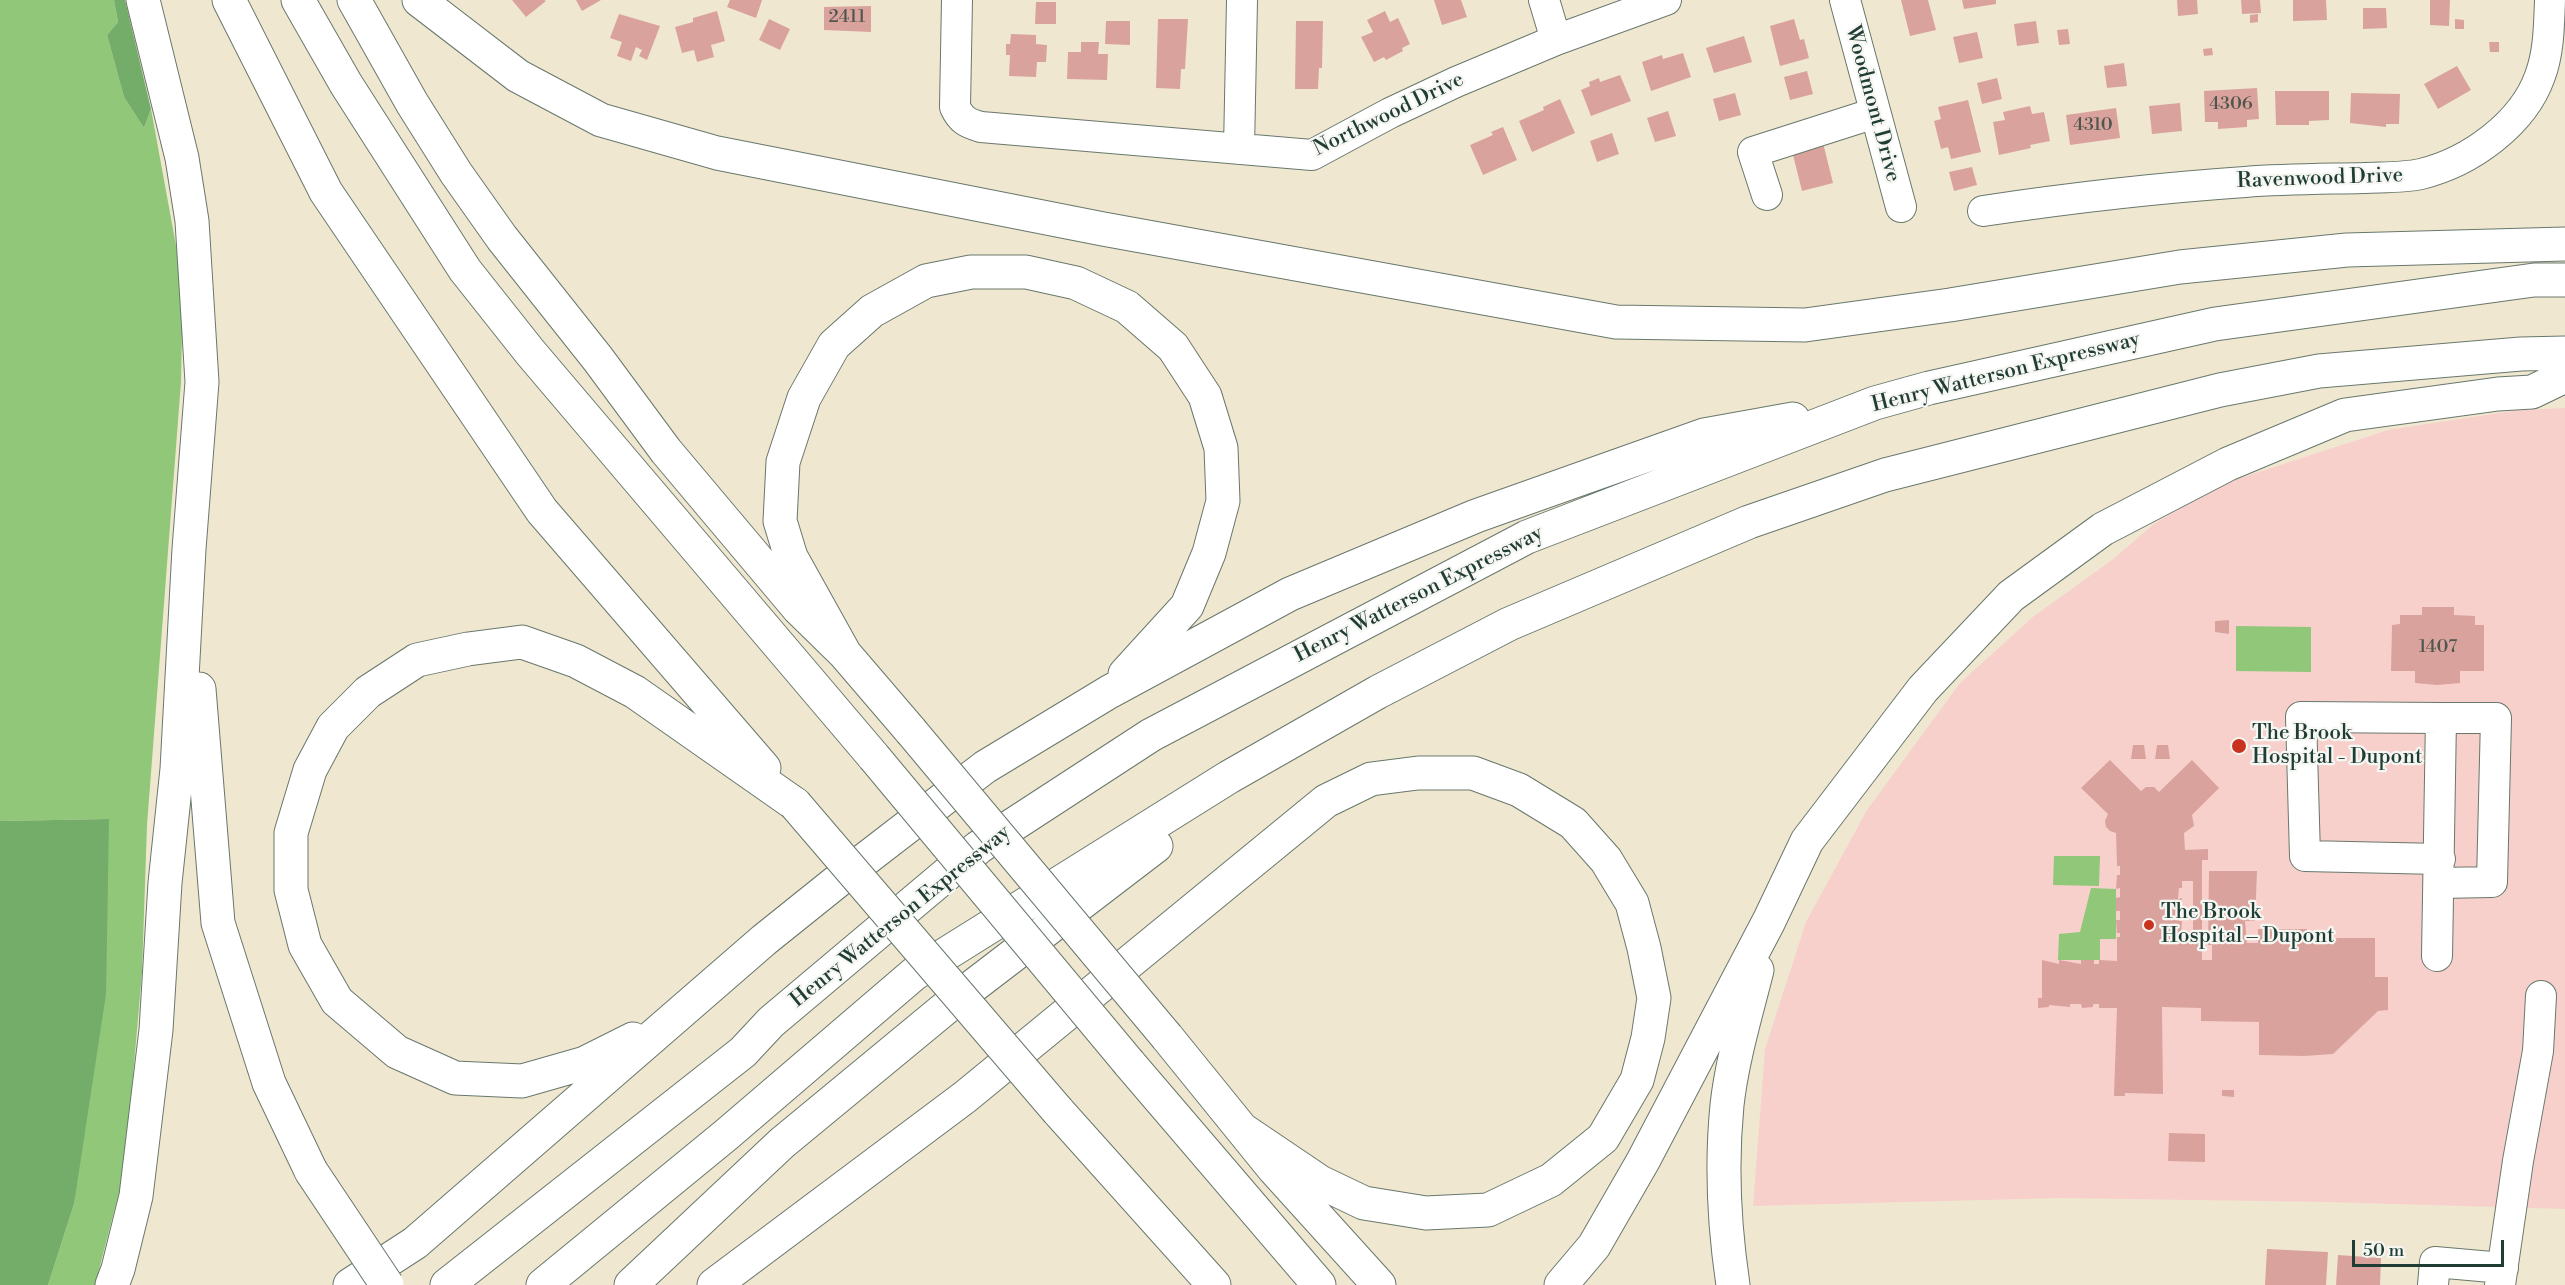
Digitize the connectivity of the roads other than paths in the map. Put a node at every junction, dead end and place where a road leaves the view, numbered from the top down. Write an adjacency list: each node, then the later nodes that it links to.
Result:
1 (143, 0): 24 (highway)
2 (229, 0): 28 (highway)
3 (298, 0): 44 (highway, bridge)
4 (354, 0): 25 (highway)
5 (419, 0): 18 (highway)
6 (957, 0): 14 (street, Northwood Drive)
7 (1242, 0): 14 (street)
8 (1544, 0): 12 (street)
9 (1666, 0): 12 (street, Northwood Drive)
10 (1845, 0): 13 (street, Woodmont Drive)
11 (2550, 0): 17 (street, Ravenwood Drive)
12 (1556, 40): 14 (street, Northwood Drive)
13 (1875, 113): 15 (street); 16 (street, Woodmont Drive)
14 (1239, 149)
15 (1767, 195)
16 (1901, 207)
17 (1983, 211)
18 (2565, 244)
19 (2565, 280): 23 (highway, Henry Watterson Expressway)
20 (2565, 353): 22 (highway)
21 (2565, 376): 30 (highway)
22 (2220, 390): 40 (highway); 41 (highway)
23 (1875, 403): 26 (highway); 39 (highway, Henry Watterson Expressway)
24 (189, 549): 36 (highway); 38 (highway, bridge)
25 (845, 654): 26 (highway); 34 (highway, bridge)
26 (1109, 692): 33 (highway)
27 (2441, 718): 29 (street); 29 (street); 29 (street)
28 (795, 804): 33 (highway); 43 (highway, bridge)
29 (2440, 871): 31 (street)
30 (1769, 921): 46 (highway); 47 (highway)
31 (2437, 956)
32 (2541, 996): 35 (street)
33 (675, 1018): 37 (highway)
34 (1243, 1130): 42 (highway); 45 (highway)
35 (2501, 1277): 48 (street)
36 (112, 1285)
37 (350, 1285)
38 (387, 1285)
39 (447, 1285)
40 (543, 1285)
41 (631, 1285)
42 (714, 1285)
43 (1214, 1285)
44 (1319, 1285)
45 (1379, 1285)
46 (1561, 1285)
47 (1732, 1285)
48 (2433, 1285)

